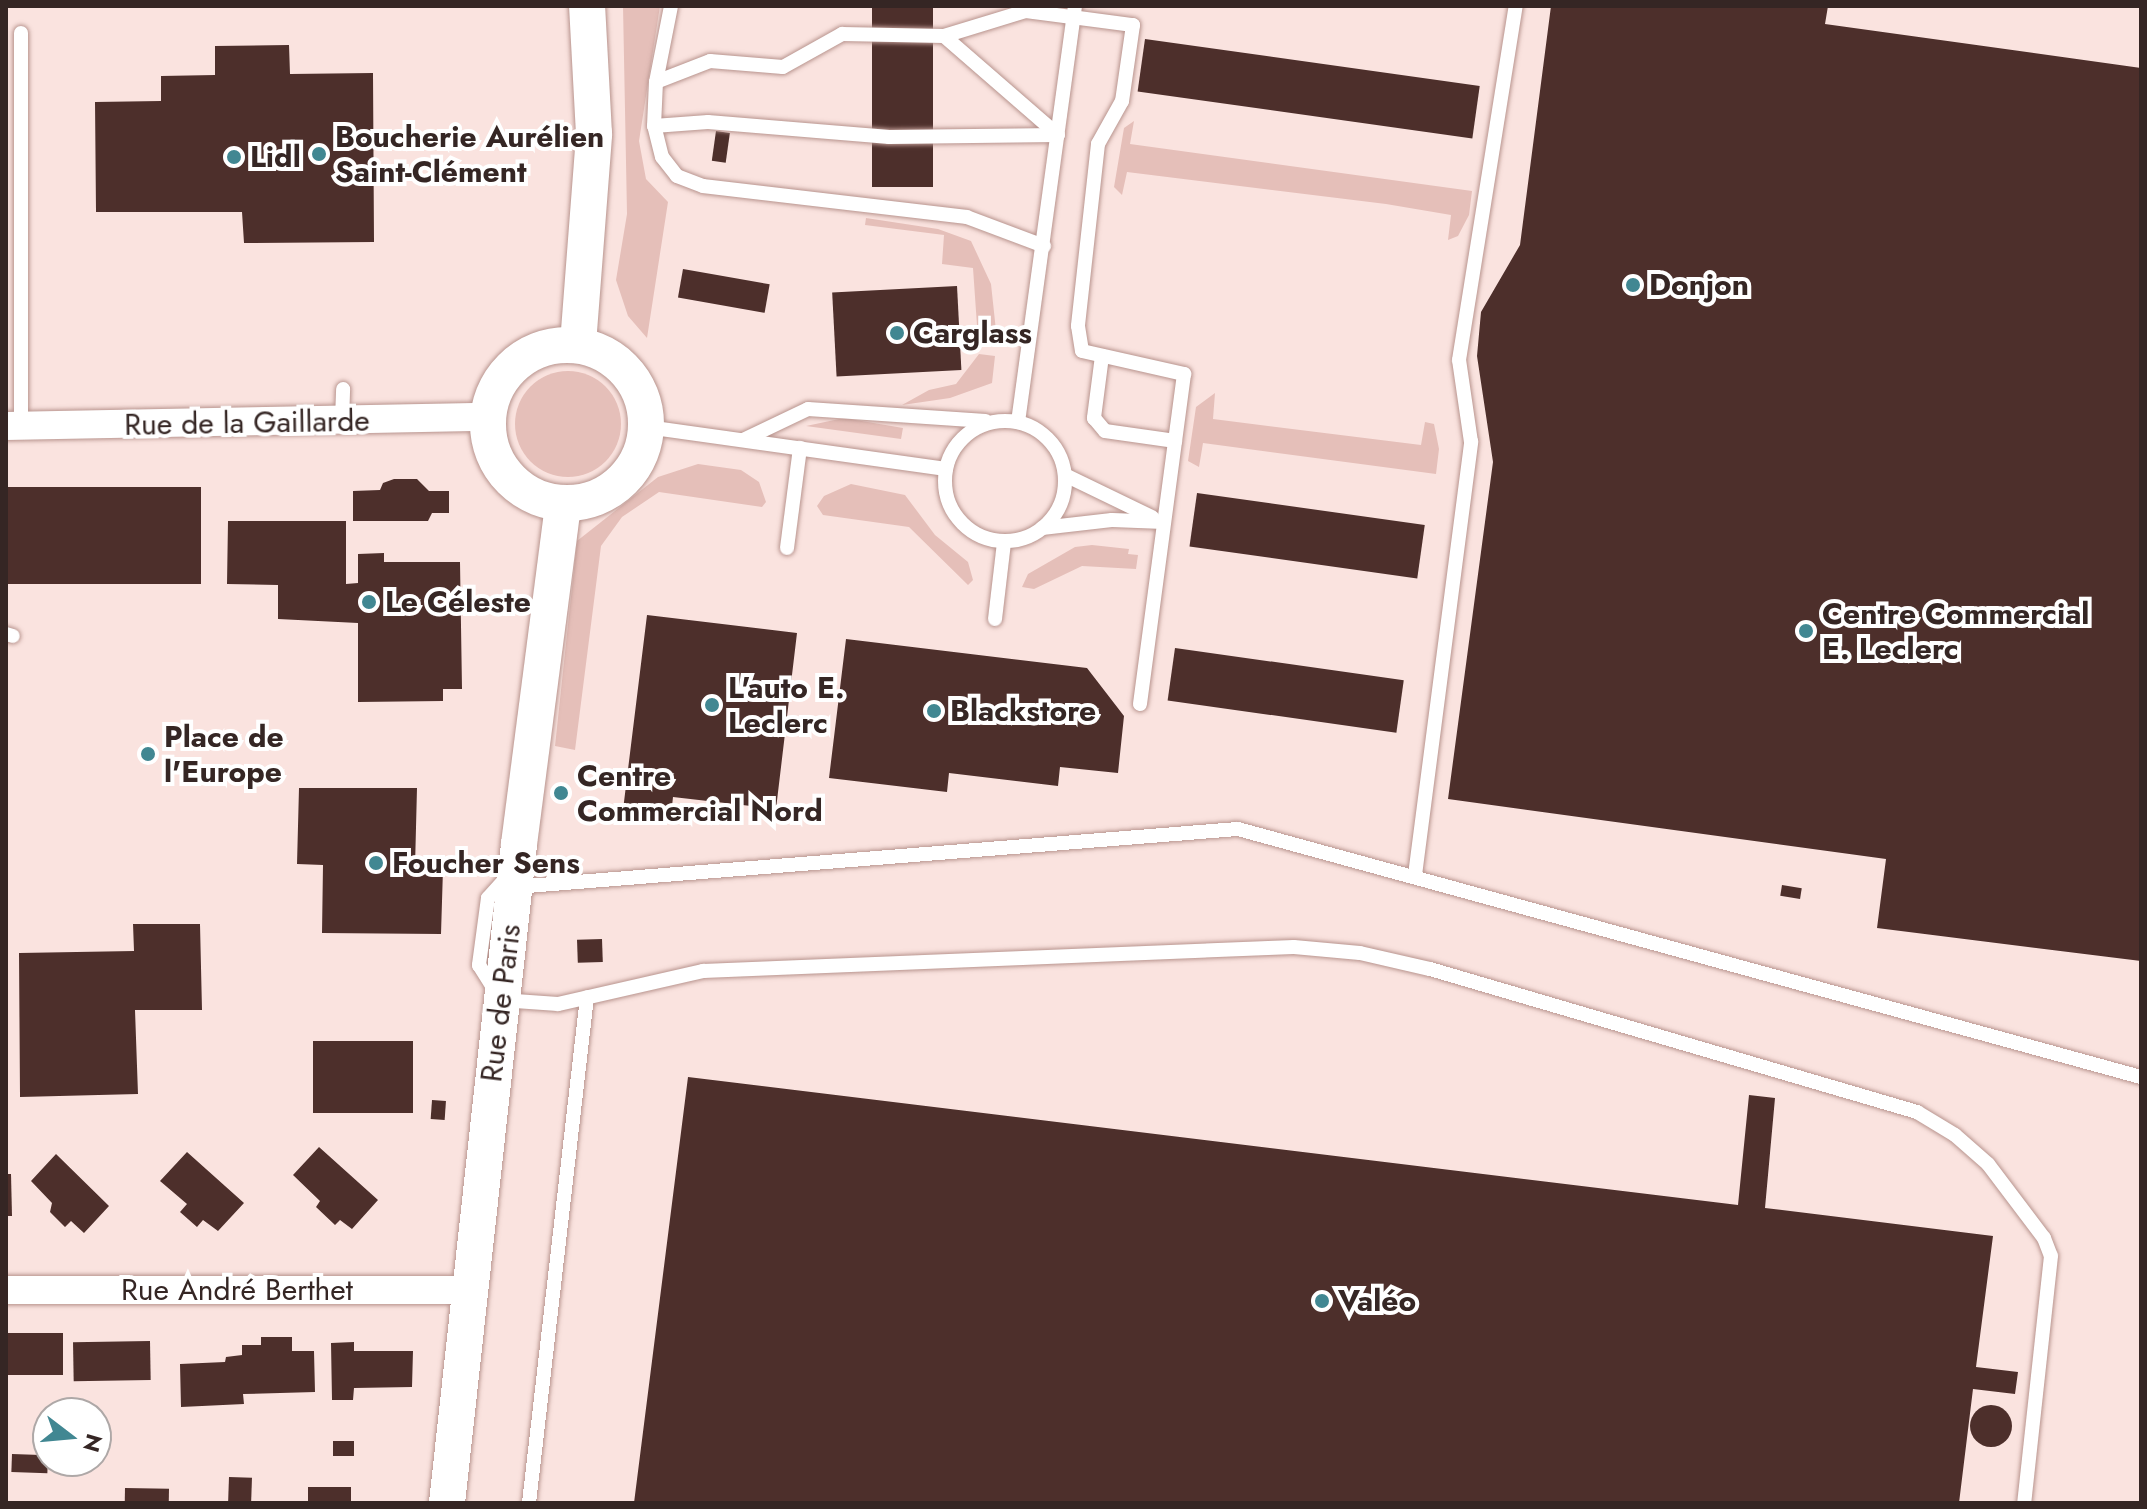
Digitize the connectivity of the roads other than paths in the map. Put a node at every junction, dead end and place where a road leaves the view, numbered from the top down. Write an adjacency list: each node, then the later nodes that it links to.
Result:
1 (587, 6): 12 (street)
2 (671, 6): 8 (lane)
3 (1516, 6): 33 (lane)
4 (1023, 9): 5 (lane); 7 (lane)
5 (1074, 12): 10 (lane); 13 (lane)
6 (21, 33): 19 (lane)
7 (944, 36): 8 (lane); 10 (lane)
8 (656, 82): 9 (lane)
9 (654, 126): 10 (lane); 11 (lane)
10 (1058, 135): 11 (lane)
11 (1044, 246): 18 (lane)
12 (578, 344): 15 (street); 20 (street)
13 (1102, 356): 22 (lane); 22 (lane)
14 (343, 389): 16 (lane)
15 (487, 417): 16 (street, Rue de la Gaillarde); 26 (street)
16 (342, 421): 19 (street, Rue de la Gaillarde)
17 (994, 422): 18 (lane); 21 (lane); 24 (lane)
18 (1018, 422): 25 (lane)
19 (14, 426)
20 (647, 427): 21 (lane); 26 (street)
21 (743, 440): 23 (lane)
22 (1175, 441): 27 (lane)
23 (800, 448): 24 (lane); 30 (lane)
24 (946, 469): 29 (lane)
25 (1065, 475): 27 (lane); 28 (lane)
26 (563, 504): 34 (street, Rue de Paris)
27 (1164, 522): 28 (lane); 32 (lane)
28 (1042, 528): 29 (lane)
29 (1004, 542): 31 (lane)
30 (787, 548)
31 (995, 619)
32 (1140, 704)
33 (1415, 875): 34 (lane); 37 (lane)
34 (516, 877): 36 (street, Rue de Paris)
35 (587, 997): 36 (lane); 41 (lane); 42 (lane)
36 (501, 1000): 39 (street, Rue de Paris)
37 (2141, 1077)
38 (6, 1290): 39 (street, Rue André Berthet)
39 (468, 1290): 40 (street, Rue de Paris)
40 (447, 1503)
41 (529, 1503)
42 (2024, 1503)

